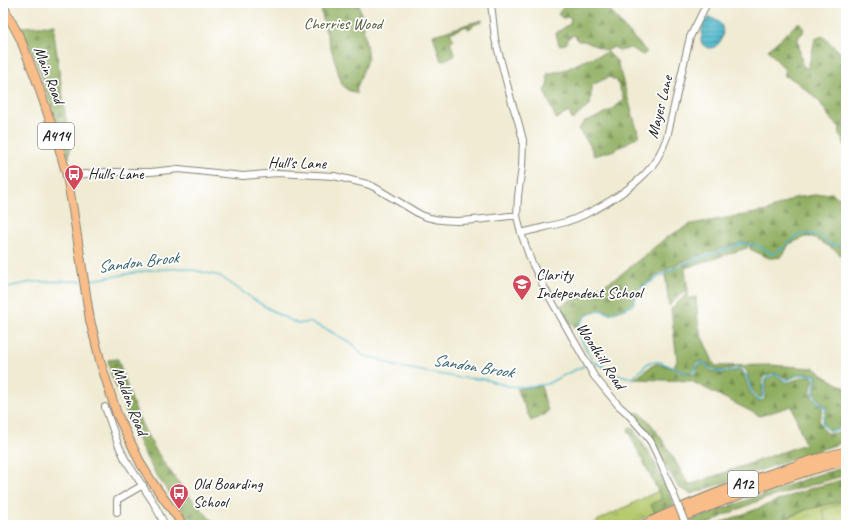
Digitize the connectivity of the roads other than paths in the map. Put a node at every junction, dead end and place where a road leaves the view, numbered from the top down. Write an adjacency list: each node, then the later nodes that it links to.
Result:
1 (491, 3): 5 (street, Woodhill Road)
2 (707, 3): 6 (street, Mayes Lane)
3 (3, 6): 4 (main road, Main Road / A414)
4 (67, 176): 5 (street, Hull's Lane); 7 (main road, Main Road / A414)
5 (517, 216): 6 (street, Woodhill Road)
6 (520, 233): 17 (street, Woodhill Road, bridge)
7 (83, 274): 14 (main road, Maldon Road / A414)
8 (105, 407): 11 (street, Maldon Road)
9 (846, 452): 15 (highway, A12)
10 (846, 460): 16 (highway, A12)
11 (143, 485): 12 (street); 13 (street, Maldon Road)
12 (117, 512)
13 (165, 525)
14 (184, 525)
15 (644, 525)
16 (663, 525)
17 (686, 525)

